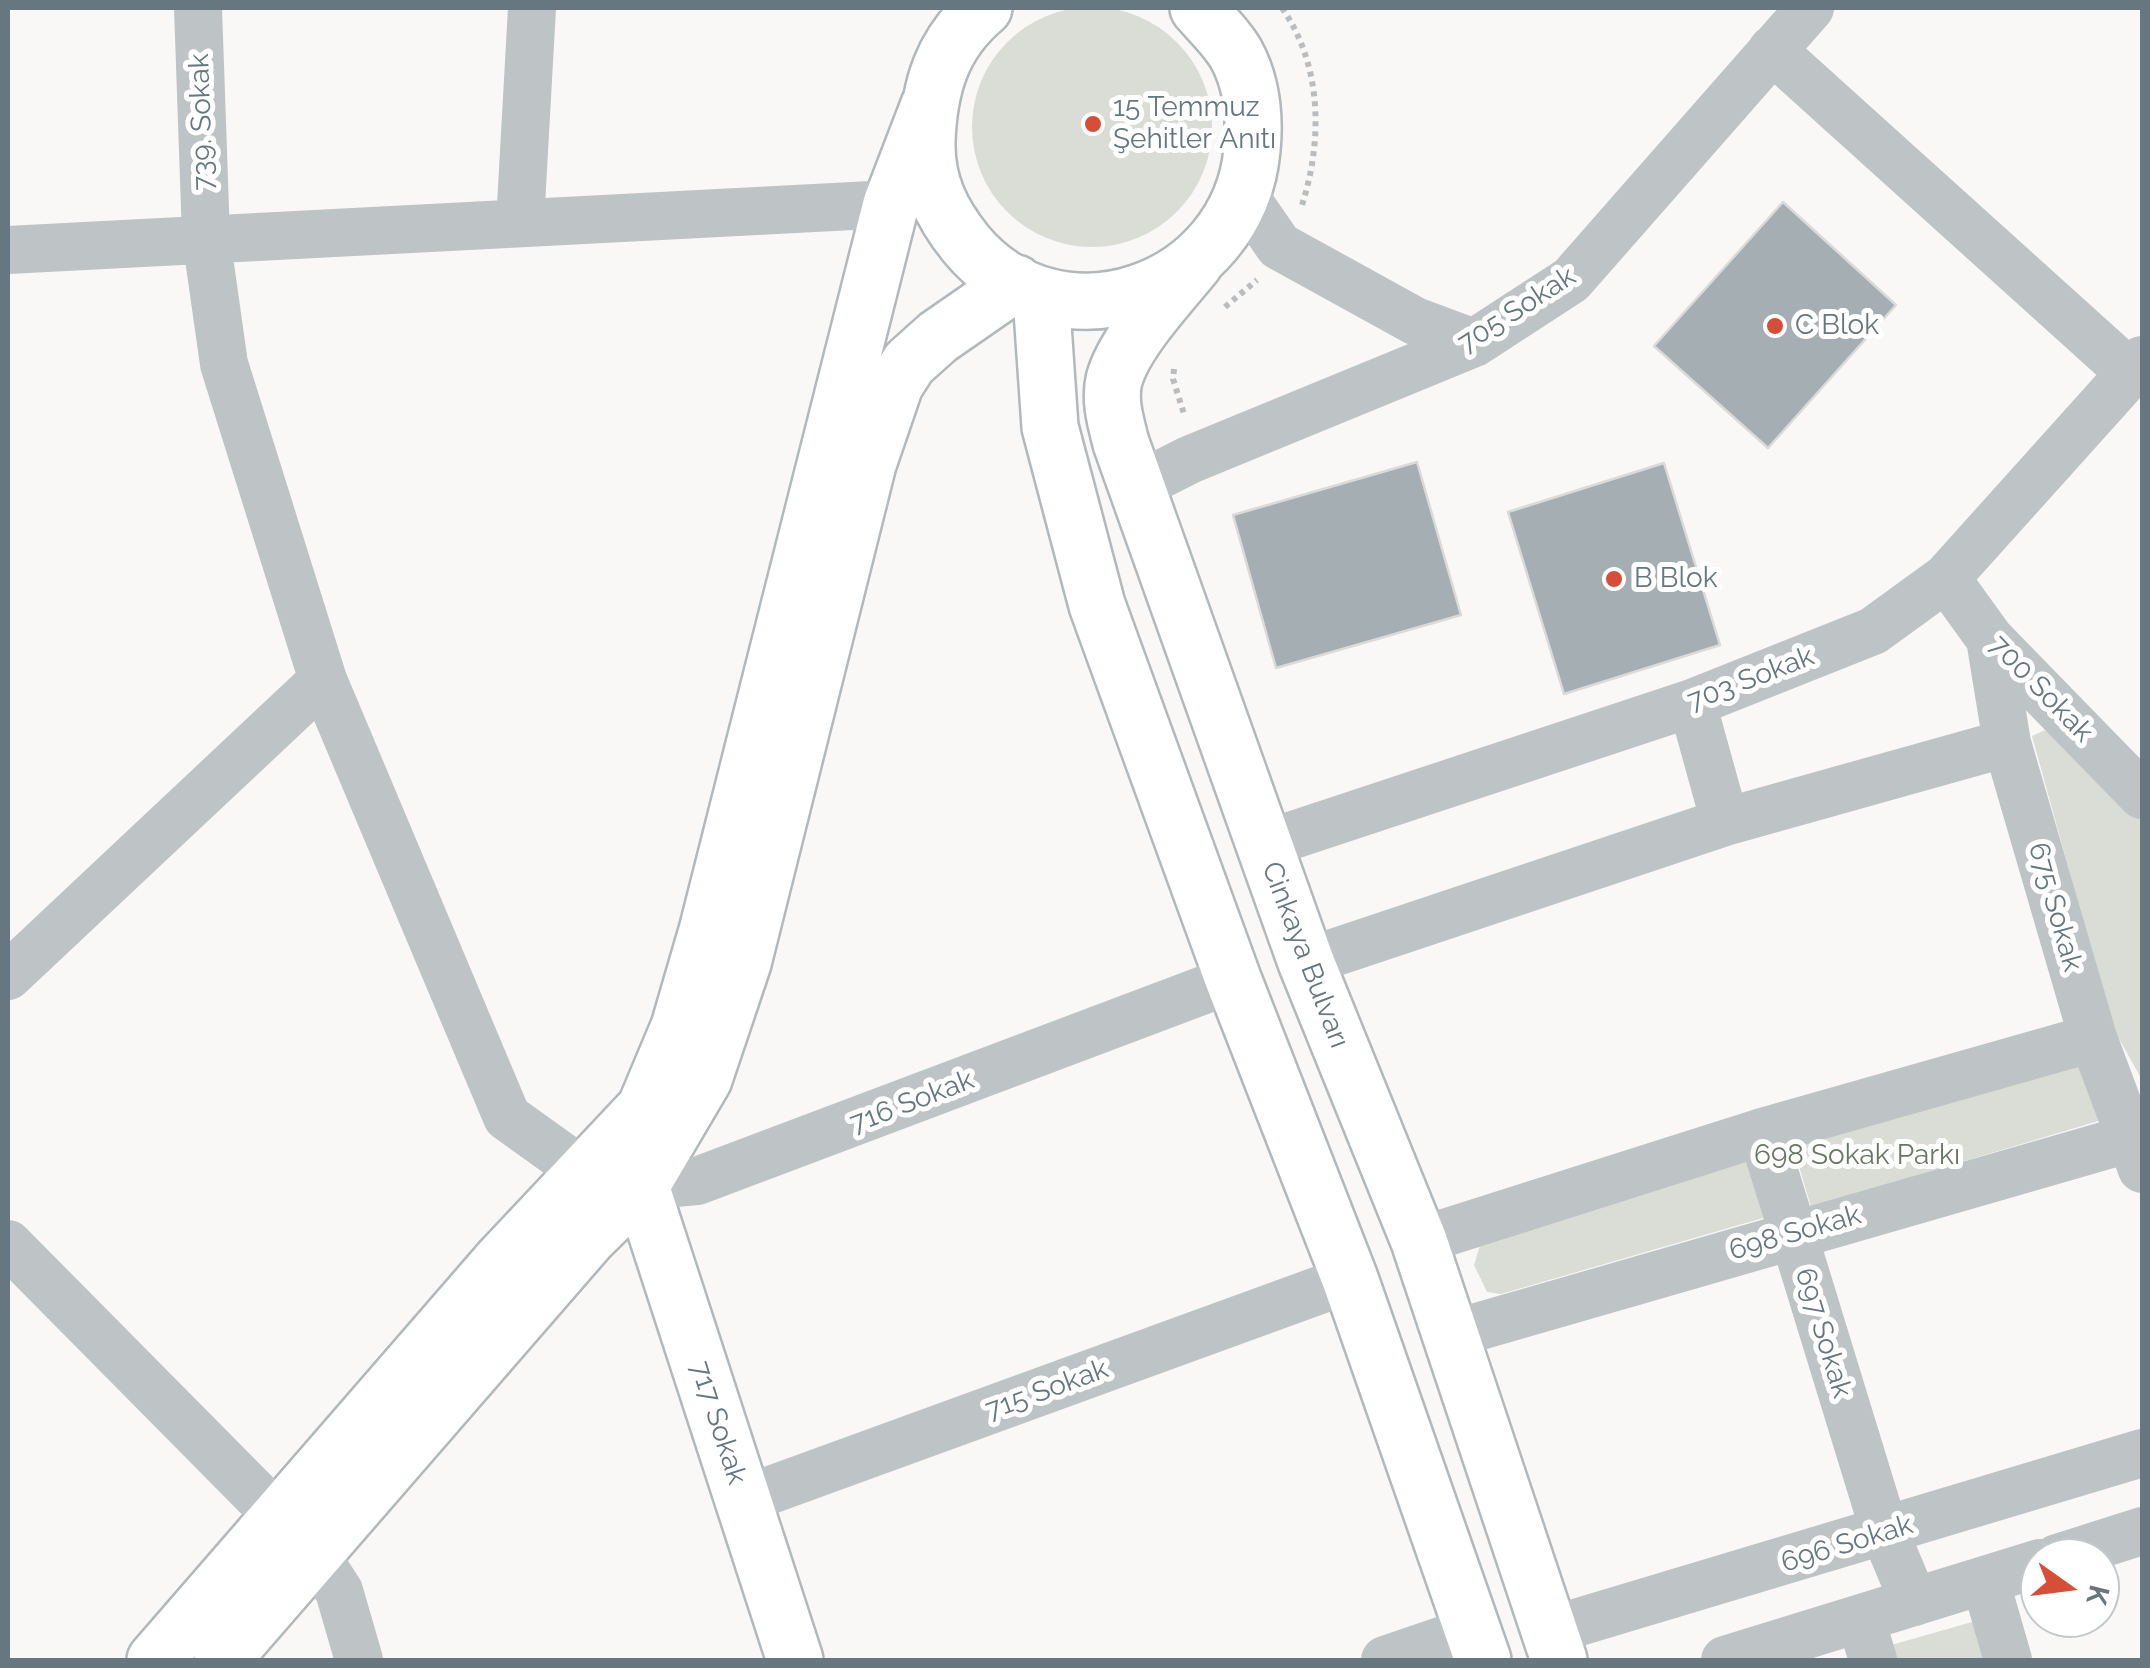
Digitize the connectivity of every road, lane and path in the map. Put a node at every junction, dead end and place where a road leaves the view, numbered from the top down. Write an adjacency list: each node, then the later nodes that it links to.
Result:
1 (198, 8): 12 (street, 739. Sokak)
2 (532, 8): 11 (street)
3 (1198, 8): 6 (main road)
4 (1810, 8): 7 (street, 705 Sokak)
5 (971, 14): 8 (main road)
6 (1227, 31): 9 (main road, Cinkaya Bulvarı)
7 (1772, 50): 16 (street, 705 Sokak); 17 (street)
8 (928, 105): 10 (main road); 15 (main road)
9 (1243, 194): 14 (main road, Cinkaya Bulvarı); 16 (street)
10 (891, 204): 11 (street); 33 (main road)
11 (520, 223): 12 (street)
12 (206, 238): 13 (street); 21 (street, 739. Sokak)
13 (8, 250)
14 (1195, 264): 15 (main road); 18 (main road, Cinkaya Bulvarı)
15 (1029, 289): 29 (main road); 34 (main road)
16 (1474, 343): 18 (street, 705 Sokak)
17 (2136, 367): 19 (street, 703 Sokak)
18 (1134, 488): 26 (main road, Cinkaya Bulvarı)
19 (1946, 578): 20 (street, 700 Sokak); 22 (street, 703 Sokak)
20 (1990, 639): 23 (street, 675 Sokak); 24 (street, 700 Sokak)
21 (323, 680): 28 (street); 33 (street, 739. Sokak)
22 (1692, 703): 25 (street); 26 (street, 703 Sokak)
23 (2007, 743): 25 (street); 30 (street, 675 Sokak)
24 (2142, 794)
25 (1725, 822): 27 (street)
26 (1263, 844): 27 (main road, Cinkaya Bulvarı)
27 (1306, 962): 36 (main road, Cinkaya Bulvarı)
28 (8, 976)
29 (1234, 979): 34 (street, 716 Sokak); 38 (main road)
30 (2093, 1038): 31 (street); 32 (street, 675 Sokak)
31 (1762, 1132): 35 (street, 697 Sokak); 36 (street)
32 (2139, 1147): 35 (street, 698 Sokak)
33 (585, 1172): 34 (street, 716 Sokak); 43 (main road)
34 (641, 1186): 41 (main road, 717 Sokak); 43 (main road)
35 (1792, 1234): 39 (street, 698 Sokak); 42 (street, 697 Sokak)
36 (1419, 1242): 39 (main road, Cinkaya Bulvarı)
37 (8, 1244): 43 (street)
38 (1350, 1279): 41 (street, 715 Sokak); 48 (main road)
39 (1449, 1334): 49 (main road, Cinkaya Bulvarı)
40 (2142, 1453): 42 (street, 696 Sokak)
41 (743, 1500): 53 (main road, 717 Sokak)
42 (1885, 1533): 46 (street, 697 Sokak); 49 (street, 696 Sokak)
43 (297, 1534): 50 (main road); 51 (main road); 52 (street)
44 (2020, 1569): 45 (street)
45 (1985, 1580): 46 (street); 56 (street)
46 (1914, 1602): 47 (street)
47 (1867, 1640): 55 (street)
48 (1478, 1645): 54 (street)
49 (1554, 1646)
50 (155, 1660)
51 (222, 1660)
52 (359, 1660)
53 (795, 1660)
54 (1385, 1660)
55 (1725, 1660)
56 (2008, 1660)

